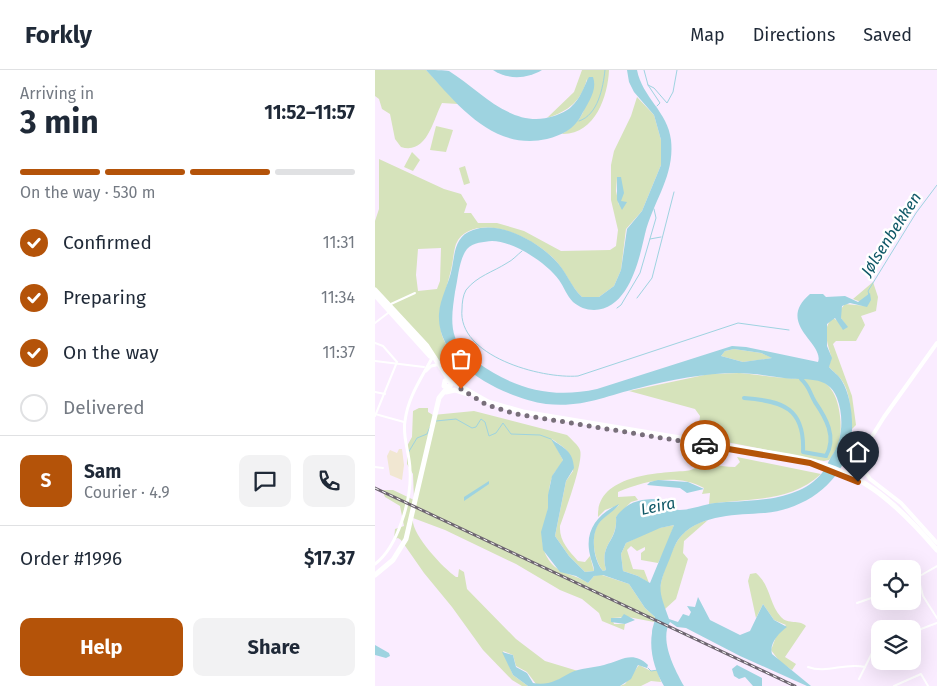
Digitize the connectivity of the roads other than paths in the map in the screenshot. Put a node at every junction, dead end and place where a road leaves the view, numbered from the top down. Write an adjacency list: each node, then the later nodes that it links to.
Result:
1 (375, 290): 4 (highway)
2 (415, 293): 4 (street)
3 (375, 296): 9 (highway)
4 (389, 305): 13 (highway)
5 (388, 313): 6 (street)
6 (375, 323)
7 (375, 343): 11 (street)
8 (937, 343): 26 (main road)
9 (432, 358): 13 (highway); 14 (street)
10 (375, 361): 11 (street)
11 (397, 362): 12 (street); 18 (street)
12 (424, 366)
13 (438, 366): 14 (street); 15 (highway); 17 (highway)
14 (422, 375): 21 (street)
15 (448, 384): 17 (highway); 19 (highway); 22 (highway)
16 (375, 392): 18 (street)
17 (468, 393): 19 (highway); 25 (highway)
18 (385, 394): 20 (street)
19 (437, 404): 22 (highway)
20 (375, 414): 21 (street)
21 (404, 422): 29 (street)
22 (428, 443): 31 (highway)
23 (375, 467): 24 (street)
24 (383, 468)
25 (844, 473): 27 (highway); 28 (highway)
26 (937, 543)
27 (937, 550)
28 (937, 554)
29 (375, 564)
30 (937, 566): 32 (street)
31 (375, 575)
32 (921, 575)
33 (921, 590): 36 (street)
34 (871, 598): 35 (street)
35 (857, 603)
36 (937, 618)
37 (937, 623): 38 (street)
38 (921, 629)
39 (871, 655): 41 (street)
40 (808, 667): 41 (street)
41 (865, 667): 42 (street)
42 (859, 679)
43 (894, 686): 44 (street)
44 (928, 686)

